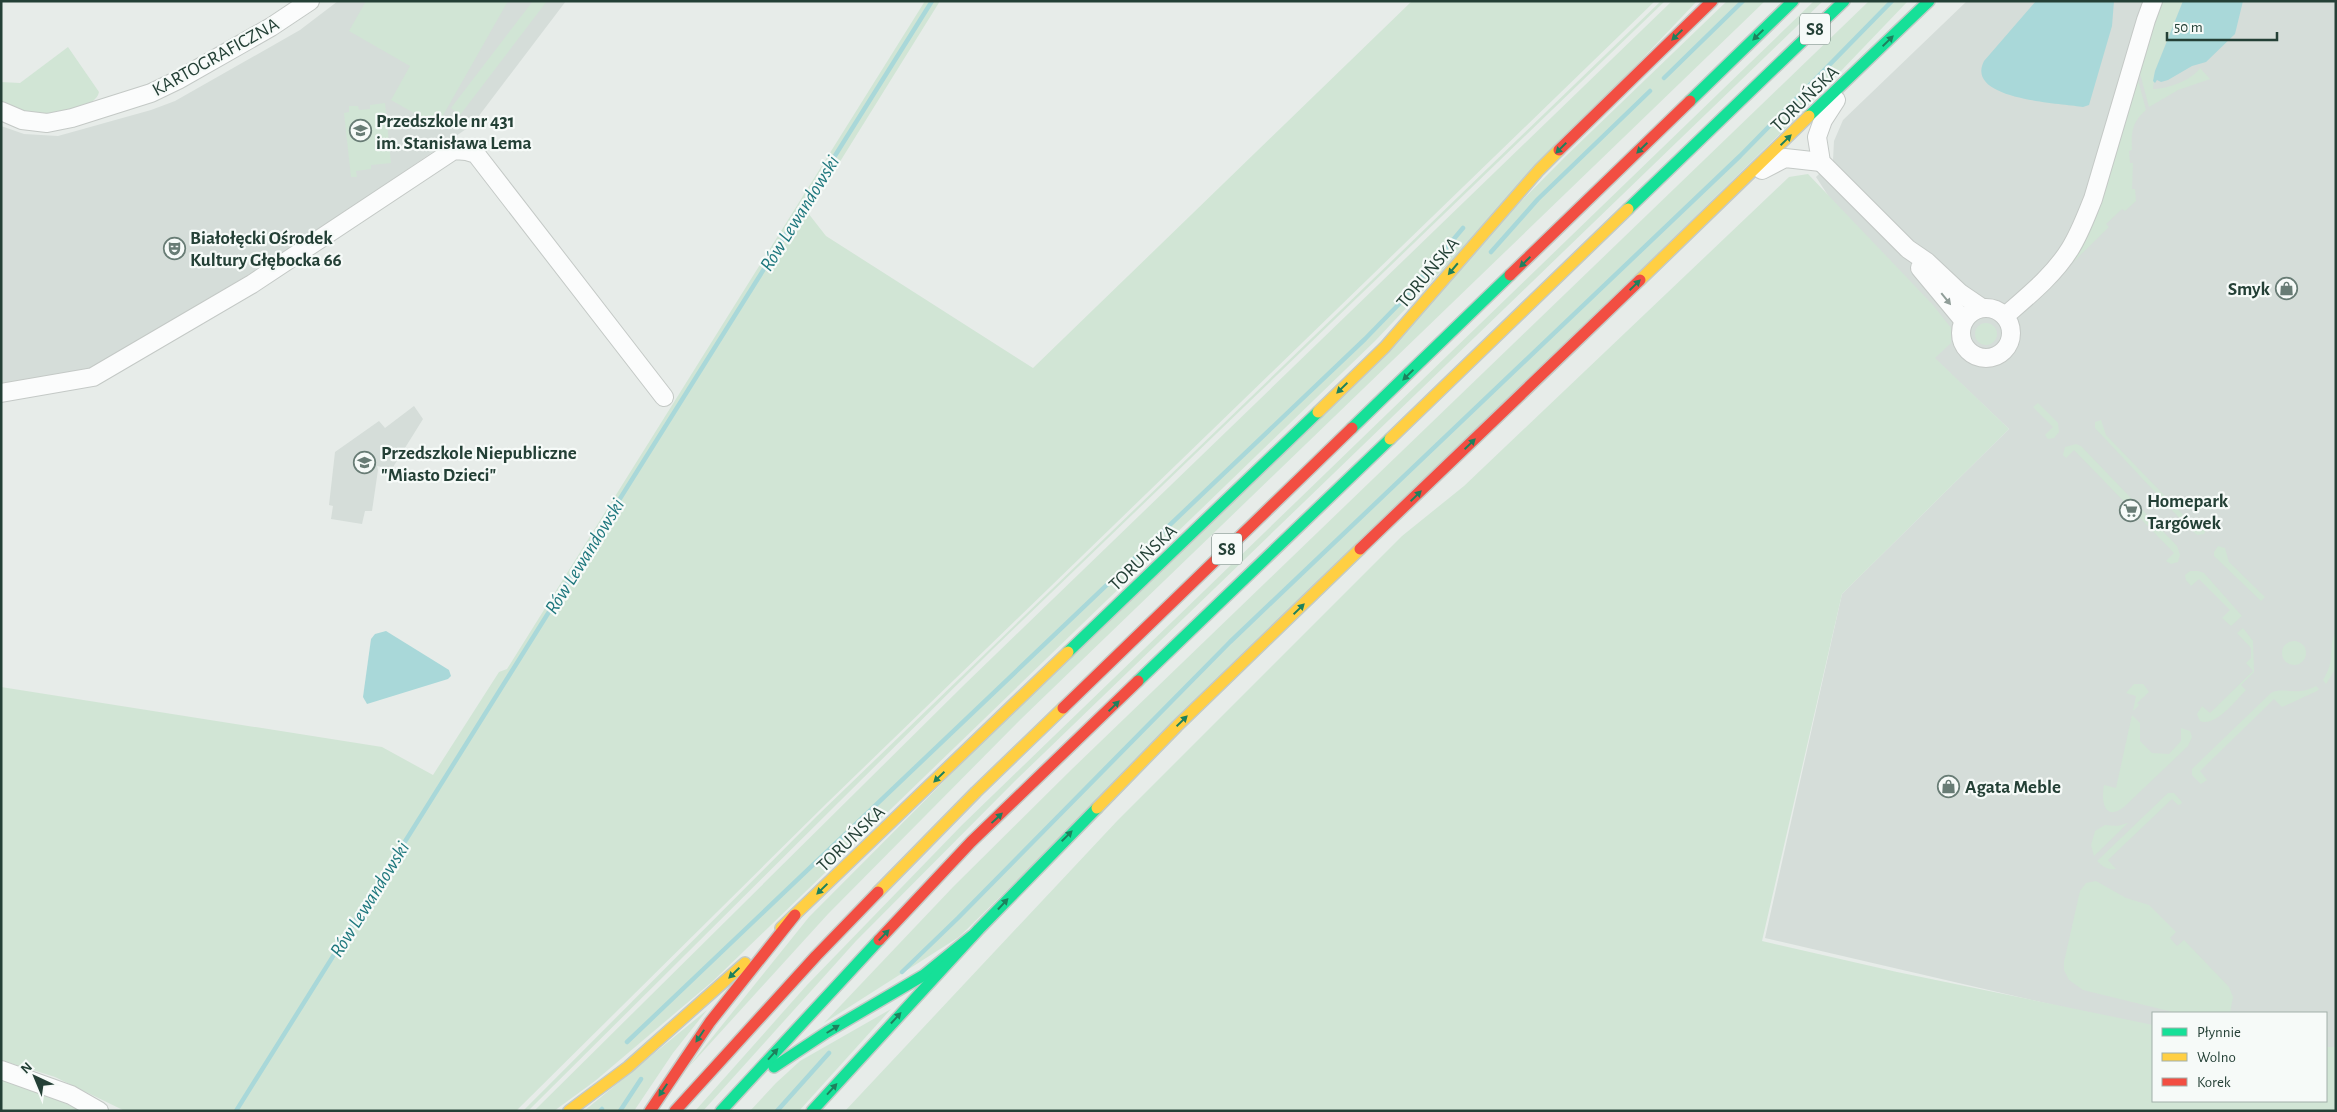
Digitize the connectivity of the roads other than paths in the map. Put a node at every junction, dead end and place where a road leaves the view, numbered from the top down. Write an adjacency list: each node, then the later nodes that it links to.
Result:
1 (310, 1): 10 (street, KARTOGRAFICZNA)
2 (1712, 1): 19 (main road, TORUŃSKA, one-way to 19)
3 (1793, 1): 26 (main road, S8, one-way to 26)
4 (1844, 1): 22 (main road, S8, one-way to 4)
5 (1929, 1): 9 (main road, TORUŃSKA, one-way to 5)
6 (2147, 1): 8 (street)
7 (2154, 1): 8 (street)
8 (2146, 20): 15 (street)
9 (1853, 75): 11 (street); 12 (main road, TORUŃSKA, one-way to 9)
10 (1, 111)
11 (1821, 162): 12 (street); 13 (street)
12 (1738, 186): 20 (main road, TORUŃSKA, one-way to 12)
13 (1908, 249): 14 (street); 16 (street, one-way to 16)
14 (1982, 308): 15 (street); 16 (street)
15 (2005, 316): 16 (street)
16 (1964, 321)
17 (1, 393): 18 (street)
18 (664, 396)
19 (795, 915): 24 (main road, TORUŃSKA, one-way to 24); 25 (main road, one-way to 25)
20 (972, 936): 22 (main road, one-way to 20); 27 (main road, TORUŃSKA, one-way to 20)
21 (1, 1070): 23 (street)
22 (725, 1107)
23 (99, 1111)
24 (569, 1111)
25 (650, 1111)
26 (675, 1111)
27 (812, 1111)

